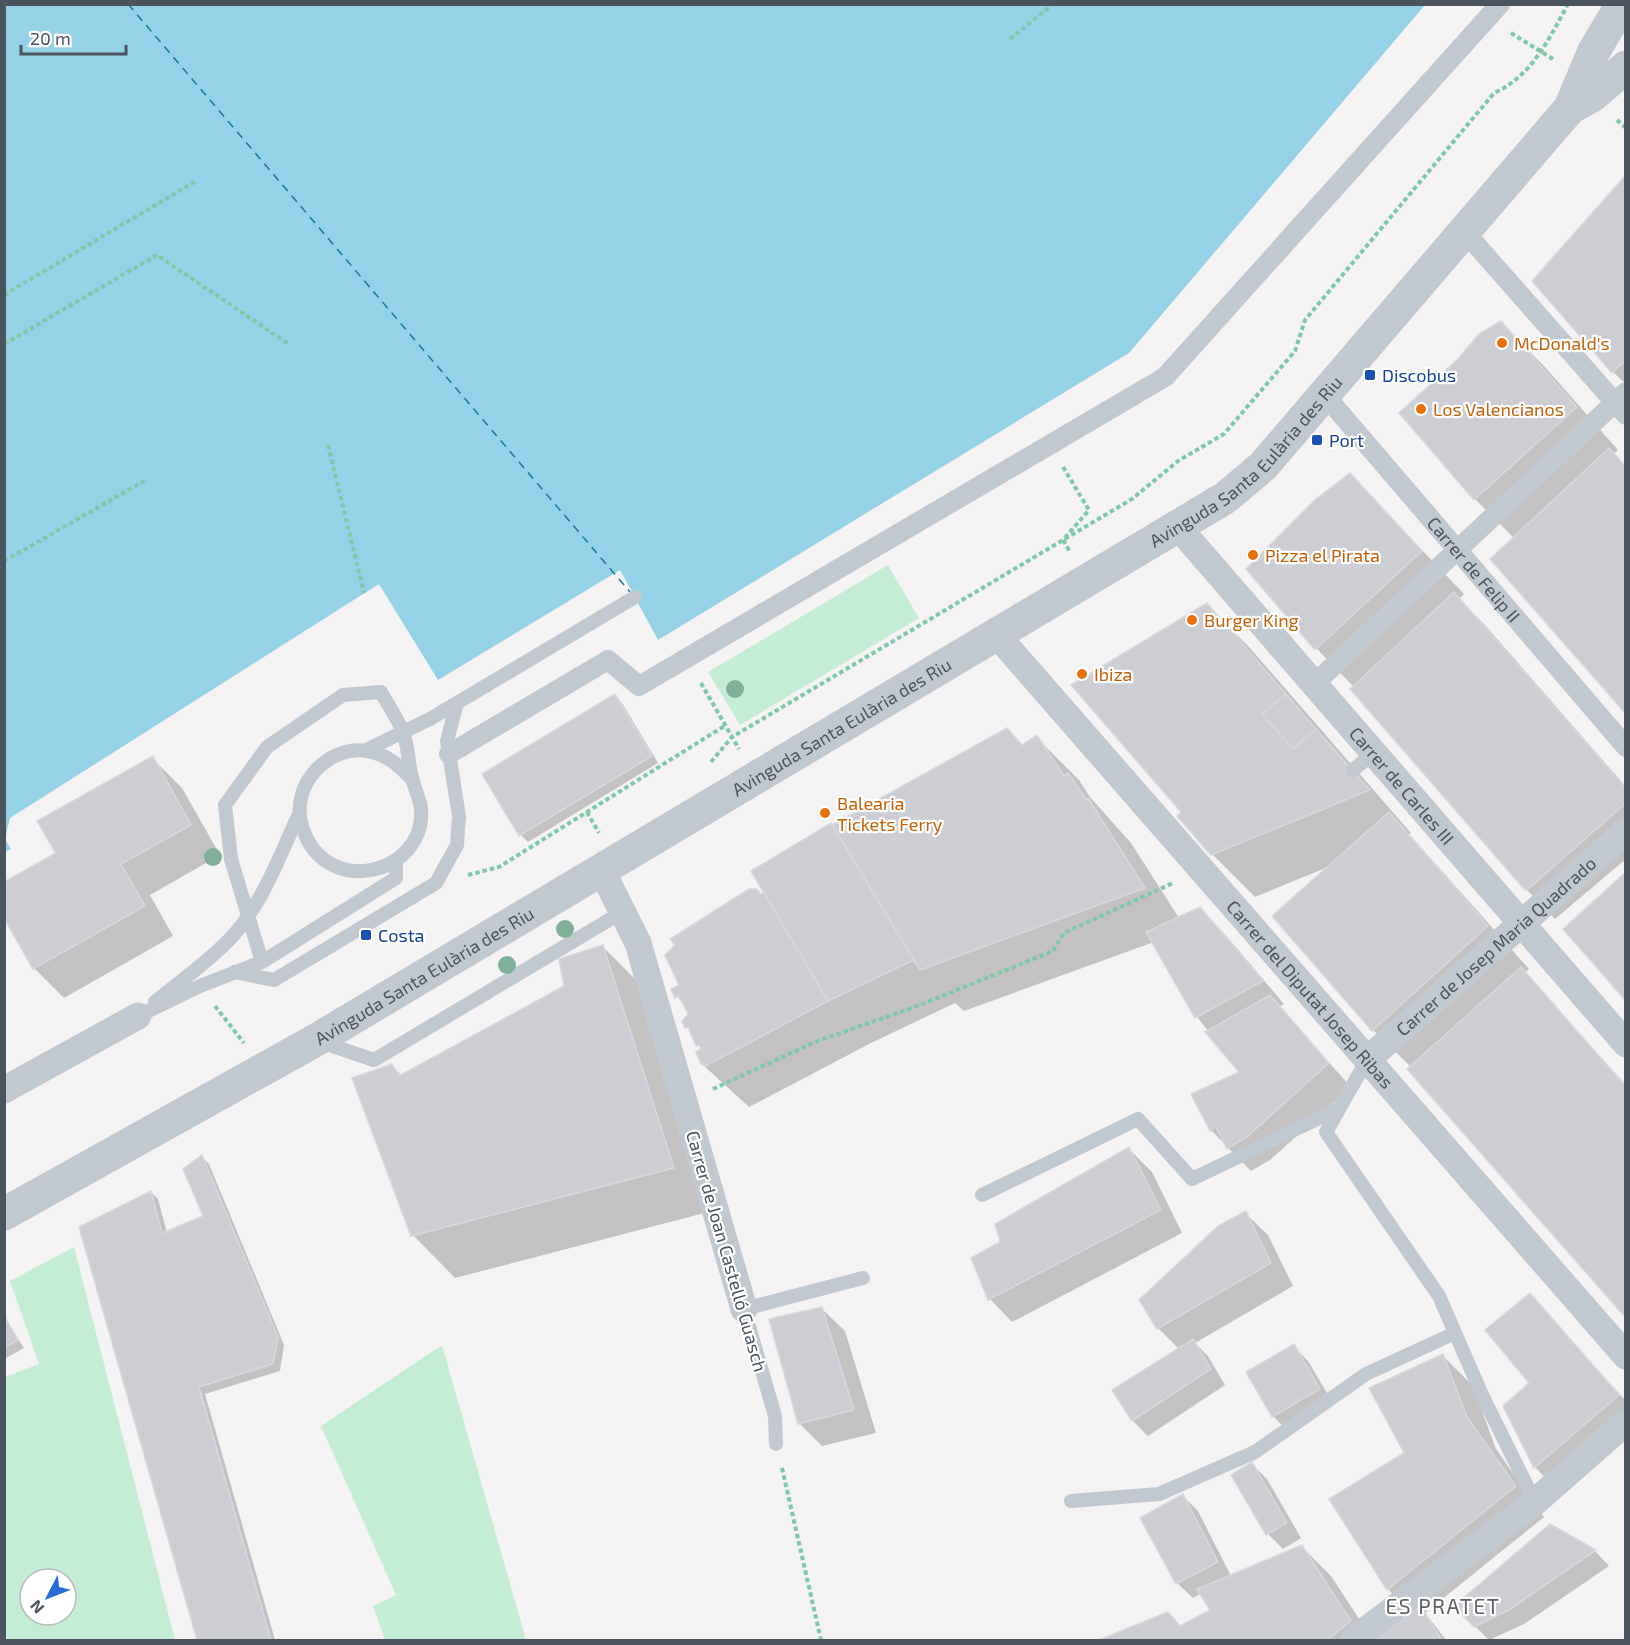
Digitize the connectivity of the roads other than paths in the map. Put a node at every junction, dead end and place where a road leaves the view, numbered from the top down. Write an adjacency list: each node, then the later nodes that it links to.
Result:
1 (1500, 4): 19 (street)
2 (1622, 4): 3 (street, Avinguda Santa Eulària des Riu)
3 (1594, 51): 4 (street); 5 (street, Avinguda Santa Eulària des Riu)
4 (1618, 74): 5 (street, Avinguda Santa Eulària des Riu)
5 (1570, 108): 6 (street, Avinguda Santa Eulària des Riu)
6 (1464, 231): 7 (street, Avinguda Santa Eulària des Riu); 8 (street)
7 (1323, 393): 9 (street, Avinguda Santa Eulària des Riu); 10 (street, Carrer de Felip II)
8 (1622, 403): 10 (street)
9 (1178, 527): 12 (street, Avinguda Santa Eulària des Riu); 13 (street, Carrer de Carles III)
10 (1456, 550): 13 (street); 16 (street, Carrer de Felip II)
11 (635, 597): 14 (lane)
12 (996, 634): 25 (street, Avinguda Santa Eulària des Riu); 34 (street, Carrer del Diputat Josep Ribas)
13 (1314, 684): 18 (street, Carrer de Carles III)
14 (457, 703): 15 (lane); 19 (lane)
15 (403, 732): 17 (lane); 21 (lane); 27 (lane)
16 (1626, 747)
17 (366, 750): 21 (lane); 22 (lane)
18 (1374, 753): 20 (lane); 28 (street, Carrer de Carles III)
19 (449, 754): 30 (lane)
20 (1353, 770)
21 (412, 780): 24 (lane)
22 (299, 814): 24 (lane); 27 (lane)
23 (1626, 831): 28 (street, Carrer de Josep Maria Quadrado)
24 (396, 860): 29 (lane)
25 (602, 871): 26 (street, Carrer de Joan Castelló Guasch); 32 (street, Avinguda Santa Eulària des Riu)
26 (624, 911): 32 (lane); 40 (street, Carrer de Joan Castelló Guasch)
27 (248, 914): 29 (lane); 31 (lane)
28 (1521, 923): 33 (street, Carrer de Carles III); 34 (street, Carrer de Josep Maria Quadrado)
29 (262, 962): 30 (lane)
30 (234, 972): 31 (lane)
31 (138, 1016): 35 (street)
32 (316, 1041): 38 (street, Avinguda Santa Eulària des Riu)
33 (1626, 1044)
34 (1366, 1060): 36 (lane); 42 (street, Carrer del Diputat Josep Ribas)
35 (4, 1090)
36 (1338, 1109): 37 (lane); 41 (lane)
37 (982, 1195)
38 (4, 1214)
39 (863, 1278): 40 (lane)
40 (744, 1309): 44 (lane, Carrer de Joan Castelló Guasch)
41 (1455, 1333): 45 (lane); 46 (lane)
42 (1626, 1356)
43 (1626, 1422): 46 (street)
44 (776, 1444)
45 (1071, 1501)
46 (1535, 1502): 47 (street)
47 (1353, 1641)

